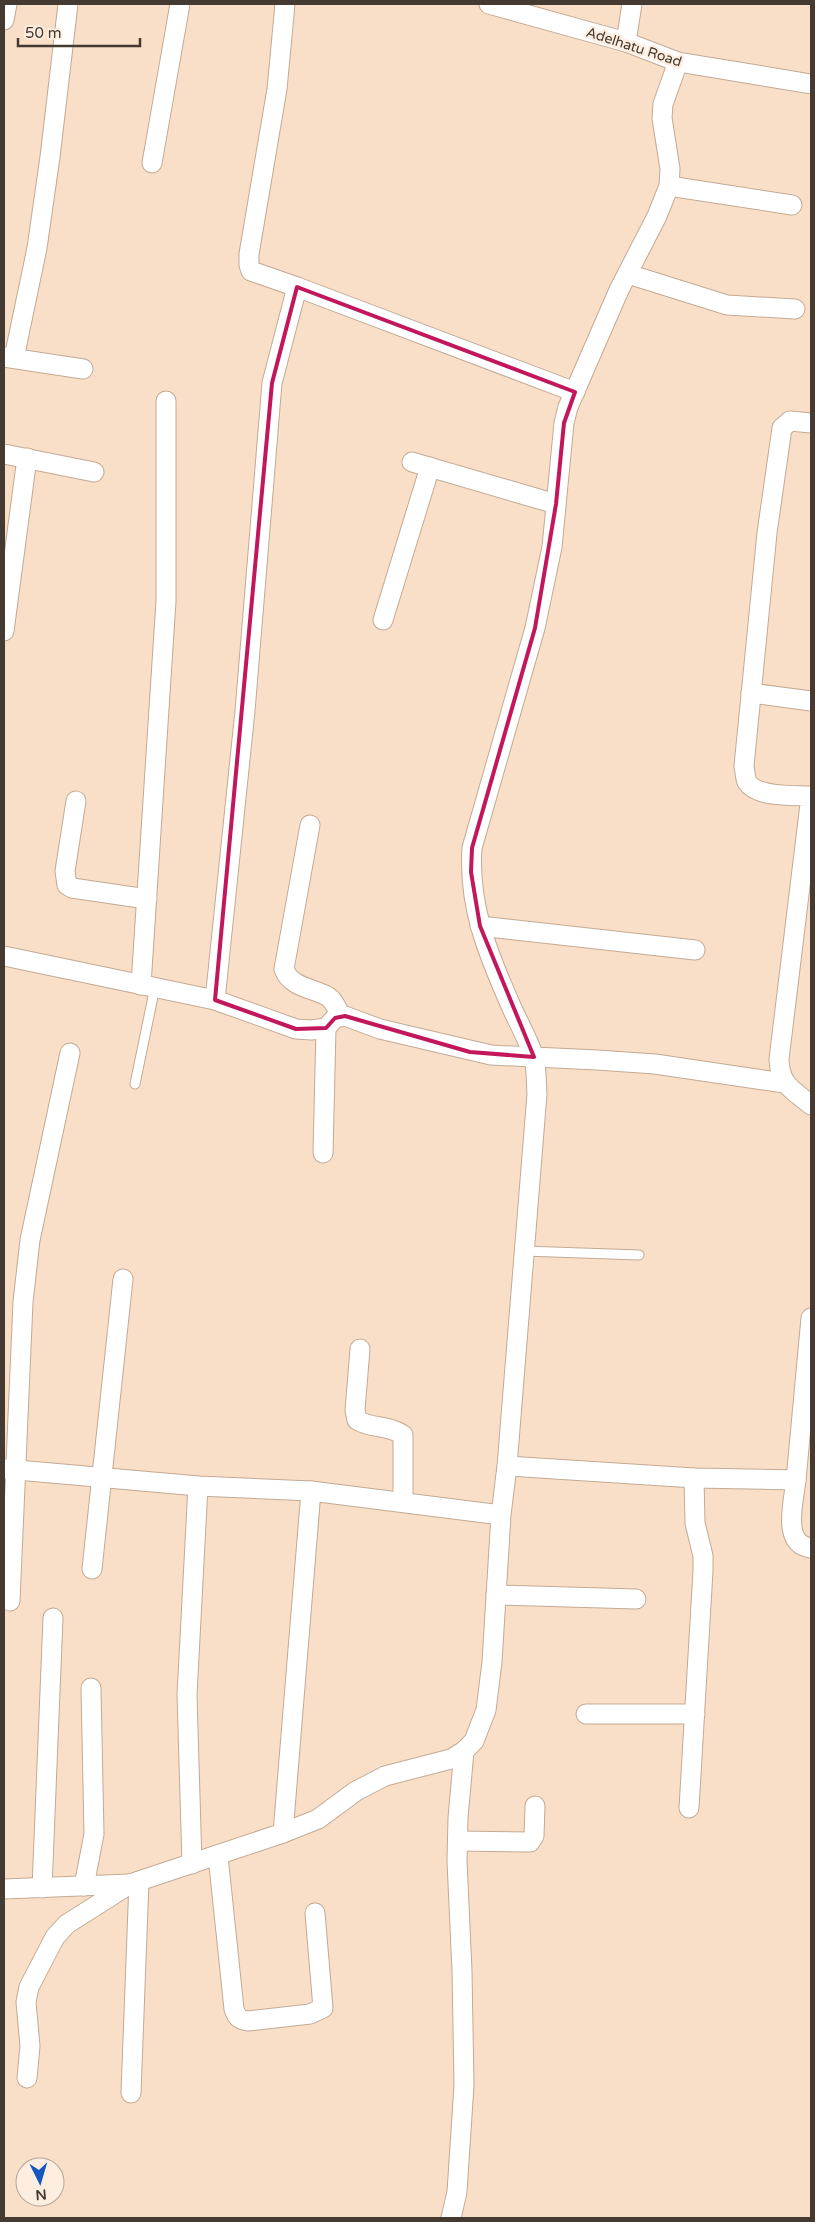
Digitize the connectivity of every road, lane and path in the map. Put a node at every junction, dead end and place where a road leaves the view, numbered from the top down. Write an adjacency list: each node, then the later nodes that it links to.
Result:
1 (7, 4): 7 (street)
2 (68, 4): 17 (street)
3 (180, 4): 11 (street)
4 (285, 4): 15 (street)
5 (632, 4): 8 (street)
6 (500, 5): 8 (street, Adelhatu Road)
7 (4, 20)
8 (626, 42): 9 (street, Adelhatu Road)
9 (678, 62): 10 (street, Adelhatu Road); 12 (street)
10 (811, 84)
11 (152, 164)
12 (669, 186): 13 (street); 14 (street)
13 (792, 205)
14 (628, 274): 16 (street); 19 (street)
15 (297, 286): 19 (street); 38 (street)
16 (795, 309)
17 (9, 358): 18 (street)
18 (83, 369)
19 (575, 392): 25 (street)
20 (166, 401): 33 (street)
21 (811, 423): 28 (street)
22 (4, 454): 23 (street)
23 (26, 458): 24 (street); 27 (street)
24 (94, 472)
25 (556, 504): 26 (street); 34 (street)
26 (383, 620)
27 (4, 631)
28 (751, 693): 29 (street); 30 (street)
29 (811, 701)
30 (811, 796): 42 (street)
31 (76, 801): 33 (street)
32 (310, 825): 39 (street)
33 (147, 899): 37 (street)
34 (480, 926): 35 (street); 41 (street)
35 (695, 950)
36 (4, 956): 37 (street)
37 (148, 986): 38 (street); 43 (lane)
38 (215, 1000): 39 (street)
39 (333, 1022): 41 (street); 45 (street)
40 (70, 1053): 52 (street)
41 (534, 1057): 42 (street); 46 (street)
42 (784, 1083): 44 (street)
43 (135, 1084)
44 (811, 1106)
45 (323, 1153)
46 (524, 1251): 47 (lane); 51 (street)
47 (639, 1255)
48 (124, 1279): 54 (street)
49 (811, 1318): 55 (street)
50 (360, 1349): 58 (street)
51 (507, 1466): 53 (street); 59 (street)
52 (10, 1470): 54 (street); 64 (street)
53 (694, 1478): 55 (street); 68 (street)
54 (101, 1479): 56 (street); 61 (street)
55 (796, 1480): 60 (street)
56 (198, 1486): 57 (street); 75 (street)
57 (311, 1491): 58 (street); 72 (street)
58 (403, 1502): 59 (street)
59 (501, 1515): 62 (street)
60 (811, 1548)
61 (92, 1569)
62 (496, 1596): 63 (street); 69 (street)
63 (636, 1599)
64 (10, 1600)
65 (53, 1618): 78 (street)
66 (90, 1688): 77 (street)
67 (586, 1714): 68 (street)
68 (695, 1714): 71 (street)
69 (464, 1751): 72 (street); 73 (street)
70 (535, 1806): 73 (street)
71 (690, 1808)
72 (283, 1833): 74 (street)
73 (458, 1841): 83 (street)
74 (218, 1856): 75 (street); 80 (street)
75 (192, 1864): 76 (street)
76 (134, 1883): 77 (street); 81 (street); 82 (street)
77 (84, 1886): 78 (street)
78 (42, 1888): 79 (street)
79 (4, 1889)
80 (315, 1913)
81 (27, 2078)
82 (132, 2093)
83 (451, 2218)

